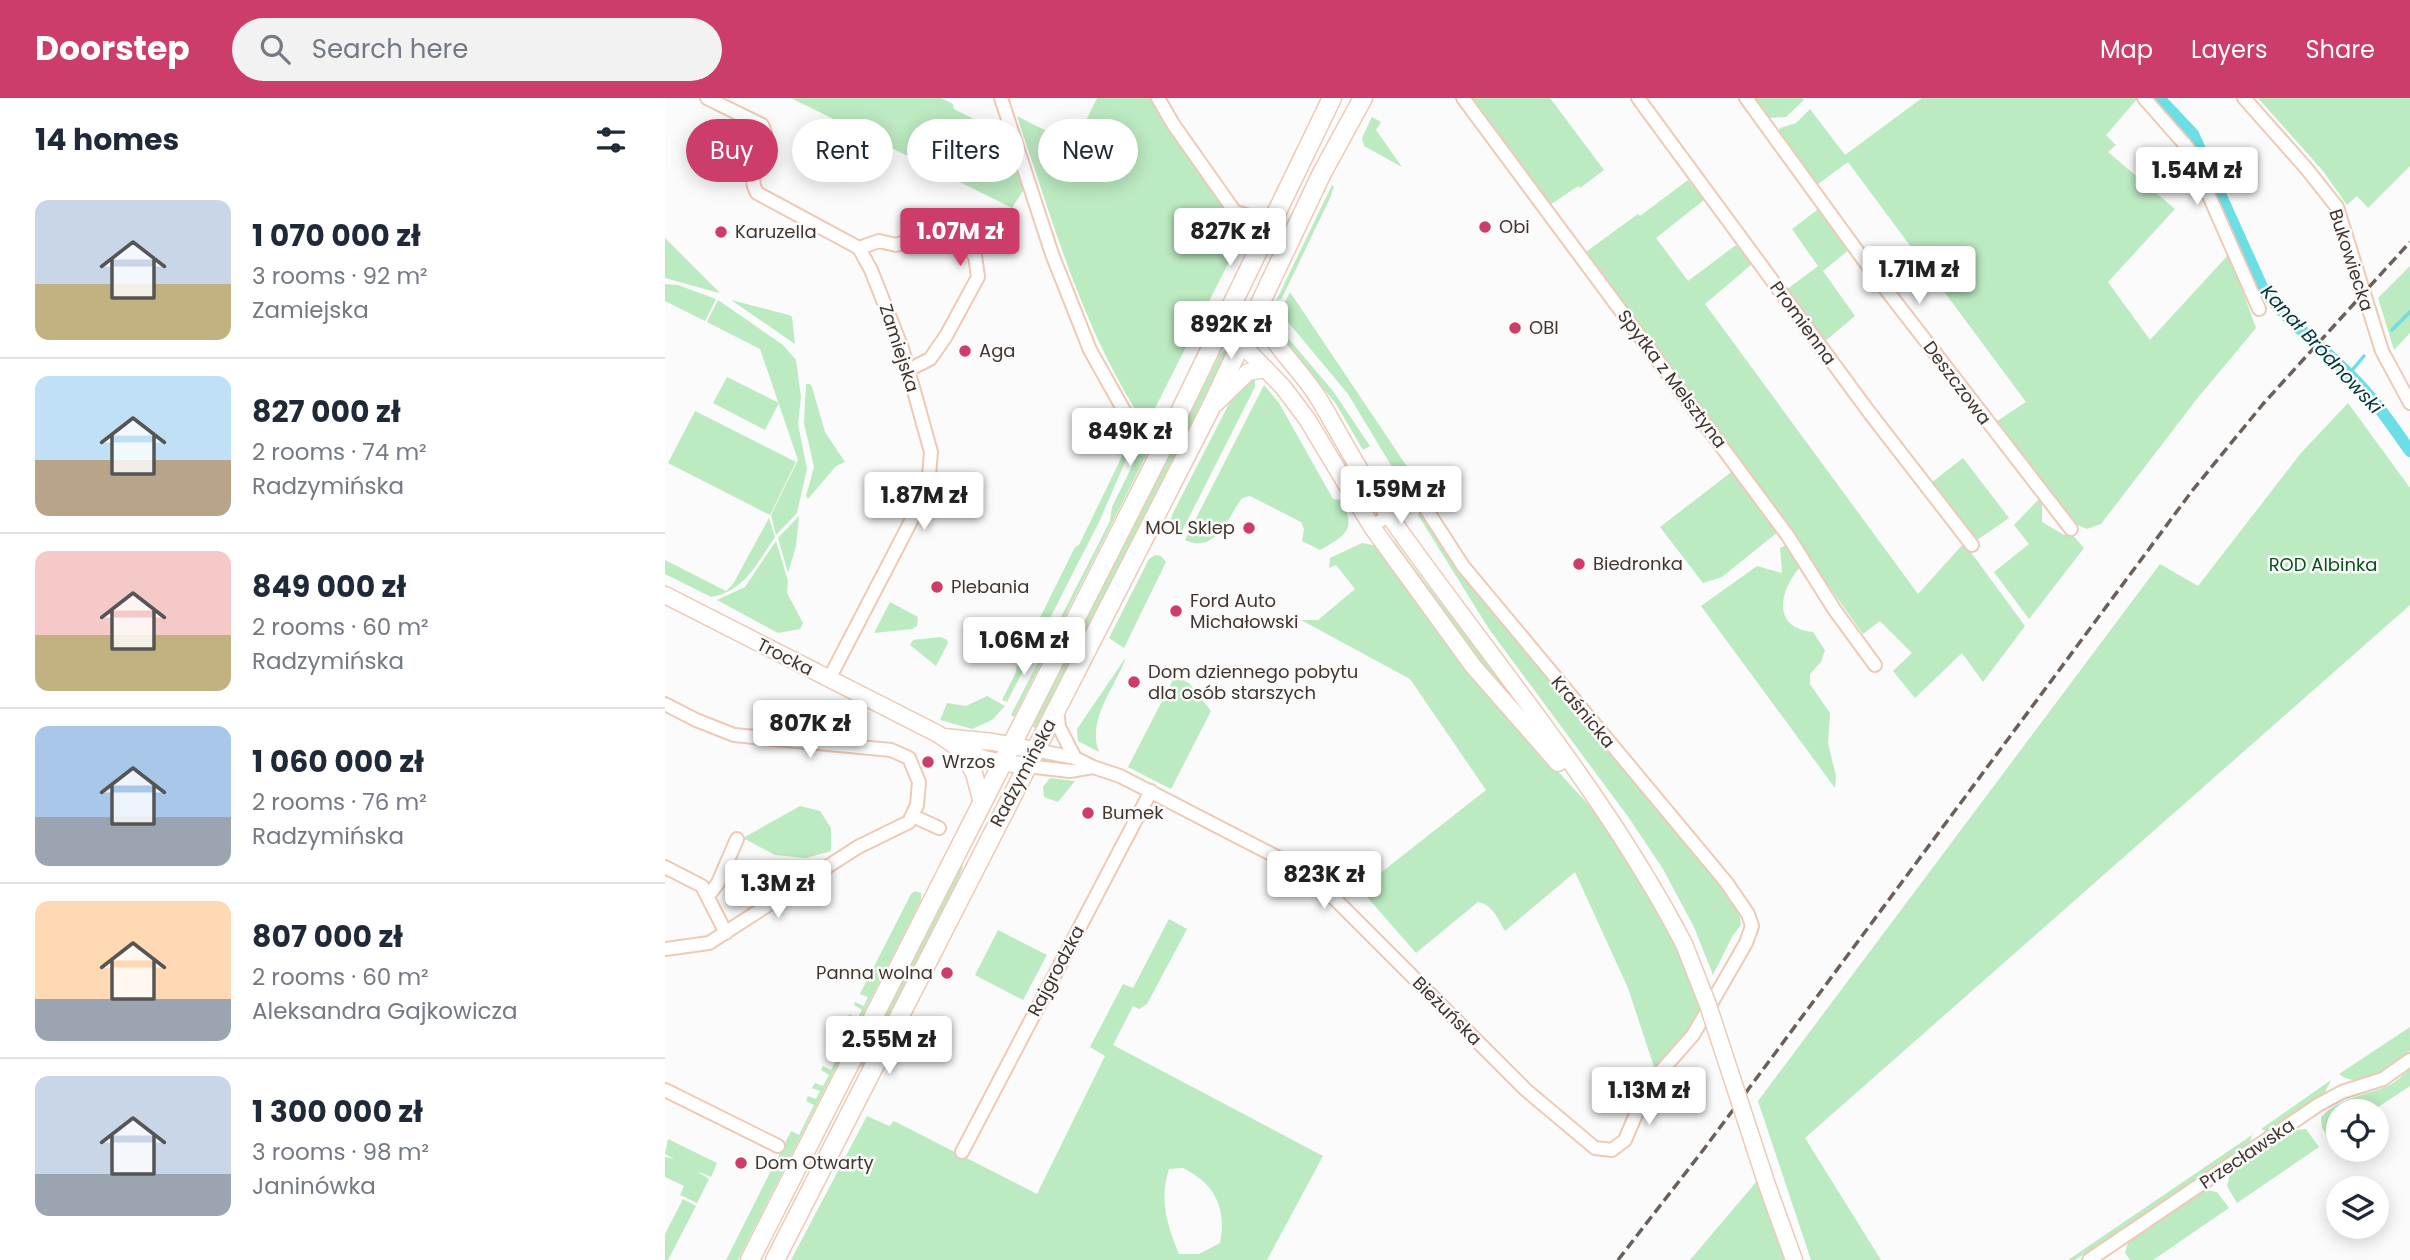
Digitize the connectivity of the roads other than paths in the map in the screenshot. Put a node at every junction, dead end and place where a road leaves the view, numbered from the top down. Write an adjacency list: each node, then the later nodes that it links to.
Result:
1 (707, 98): 12 (street)
2 (1001, 98): 22 (street)
3 (1332, 98): 15 (main road, Radzymińska)
4 (1363, 98): 13 (main road, Radzymińska)
5 (1463, 98): 28 (street, Spytka z Melsztyna)
6 (1638, 98): 26 (street, Promienna)
7 (1746, 98): 25 (street, Deszczowa)
8 (2144, 98): 14 (street)
9 (2243, 98): 20 (street, Bukowiecka)
10 (1160, 100): 11 (street)
11 (1245, 215)
12 (859, 248): 19 (street, Zamiejska); 19 (street)
13 (1258, 308): 16 (main road, Radzymińska); 17 (street)
14 (2259, 309)
15 (1223, 325): 16 (street); 22 (main road, Radzymińska)
16 (1243, 339): 17 (street); 18 (street); 21 (main road, Radzymińska)
17 (1277, 347): 23 (street)
18 (1266, 369): 21 (street); 24 (street)
19 (908, 370): 29 (street, Zamiejska)
20 (2410, 403)
21 (1210, 409): 31 (main road, Radzymińska)
22 (1163, 447): 33 (main road, Radzymińska)
23 (1388, 515): 24 (street, Kraśnicka); 43 (street); 50 (street, Kraśnicka)
24 (1371, 527): 43 (street)
25 (2071, 529)
26 (1972, 545)
27 (665, 595): 29 (street, Trocka)
28 (1875, 665)
29 (829, 679): 32 (street, Trocka)
30 (665, 704): 42 (street)
31 (1057, 710): 35 (main road, Radzymińska); 36 (street)
32 (943, 737): 33 (street, Trocka); 34 (street, Trocka)
33 (1011, 744): 35 (street, Bieżuńska); 37 (main road, Radzymińska)
34 (961, 750): 37 (street, Trocka); 41 (street, Trocka)
35 (1035, 750): 36 (street, Bieżuńska); 38 (main road, Radzymińska)
36 (1075, 758): 39 (street, Bieżuńska)
37 (1002, 763): 38 (street, Trocka); 41 (main road, Radzymińska)
38 (1026, 766): 39 (street, Bieżuńska); 56 (main road, Radzymińska)
39 (1093, 768): 40 (street, Bieżuńska)
40 (1151, 791): 50 (street, Bieżuńska); 54 (street, Rajgrodzka)
41 (982, 803): 55 (main road, Radzymińska)
42 (913, 816): 44 (street); 48 (street)
43 (1610, 823): 57 (street, bridge)
44 (939, 828)
45 (737, 839): 47 (street)
46 (665, 867): 47 (street)
47 (708, 896): 48 (street)
48 (726, 933): 49 (street)
49 (665, 949)
50 (1730, 972)
51 (2410, 1060): 58 (street, Przecławska)
52 (665, 1090): 53 (street)
53 (778, 1146)
54 (962, 1152)
55 (750, 1260)
56 (775, 1260)
57 (1794, 1260)
58 (2089, 1260)

